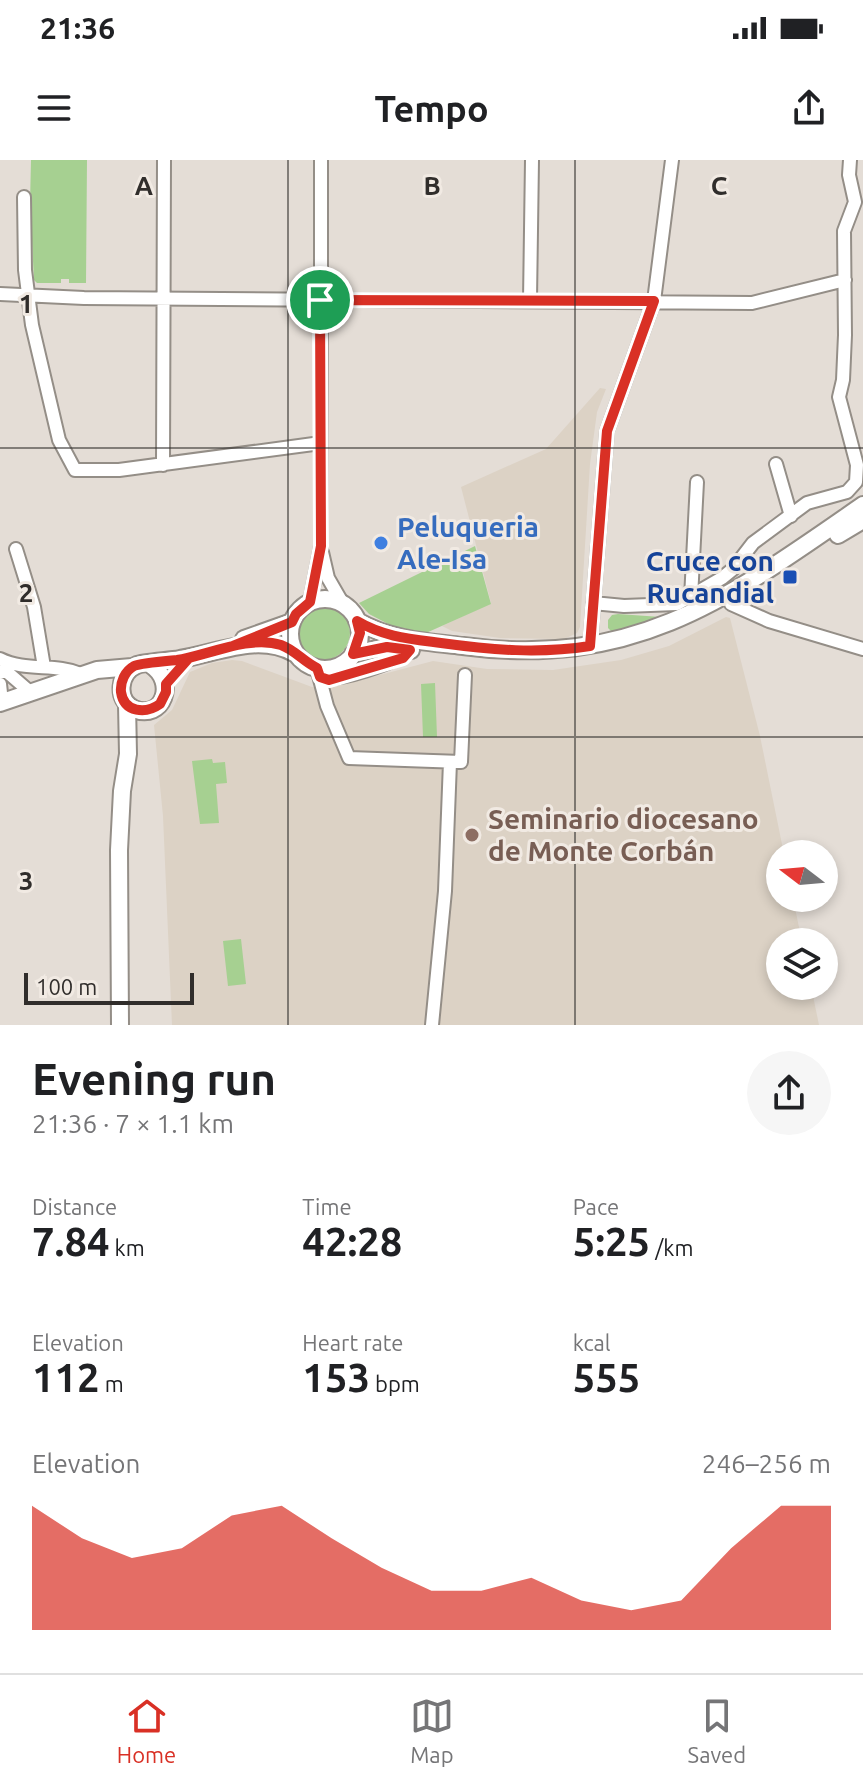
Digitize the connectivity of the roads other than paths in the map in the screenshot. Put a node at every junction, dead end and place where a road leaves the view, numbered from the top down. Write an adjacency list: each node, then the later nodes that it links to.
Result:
1 (164, 160): 12 (street)
2 (321, 160): 13 (street)
3 (532, 160): 14 (street)
4 (672, 160): 15 (street)
5 (852, 160): 6 (street); 8 (street)
6 (863, 169)
7 (24, 197): 11 (street)
8 (859, 200): 9 (street)
9 (845, 280): 15 (street); 21 (street)
10 (0, 294): 11 (street)
11 (27, 296): 12 (street); 18 (street)
12 (164, 299): 13 (street); 18 (street)
13 (320, 300): 14 (street); 16 (street)
14 (530, 300): 15 (street)
15 (654, 301): 27 (street)
16 (321, 443): 18 (street); 23 (street)
17 (776, 464): 21 (street)
18 (163, 465)
19 (697, 482): 25 (street)
20 (863, 505): 33 (main road)
21 (791, 516): 25 (street)
22 (863, 520): 29 (main road)
23 (321, 546): 26 (street); 28 (street)
24 (16, 549): 41 (street)
25 (691, 598): 27 (street)
26 (310, 602): 28 (main road); 31 (main road)
27 (593, 603): 33 (street)
28 (343, 604): 30 (main road)
29 (731, 604): 34 (street); 35 (main road)
30 (357, 621): 33 (main road); 40 (main road)
31 (292, 622): 32 (main road); 36 (main road)
32 (233, 646): 36 (main road); 37 (main road)
33 (590, 646)
34 (863, 649)
35 (410, 650): 40 (main road); 40 (street)
36 (294, 653): 44 (main road)
37 (189, 658): 39 (main road); 48 (main road)
38 (0, 659): 41 (street)
39 (151, 665): 42 (main road); 48 (main road)
40 (344, 665): 44 (main road)
41 (44, 667): 45 (street)
42 (132, 667): 45 (main road); 50 (main road)
43 (0, 672): 49 (street)
44 (319, 673): 54 (street)
45 (86, 674): 49 (main road); 50 (main road)
46 (465, 675): 54 (street)
47 (0, 684): 51 (street)
48 (166, 684): 52 (main road)
49 (29, 691): 51 (main road)
50 (124, 697): 52 (main road); 53 (main road)
51 (1, 703)
52 (150, 710): 53 (main road)
53 (128, 754): 55 (main road)
54 (450, 762): 56 (street)
55 (120, 1025)
56 (432, 1025)

